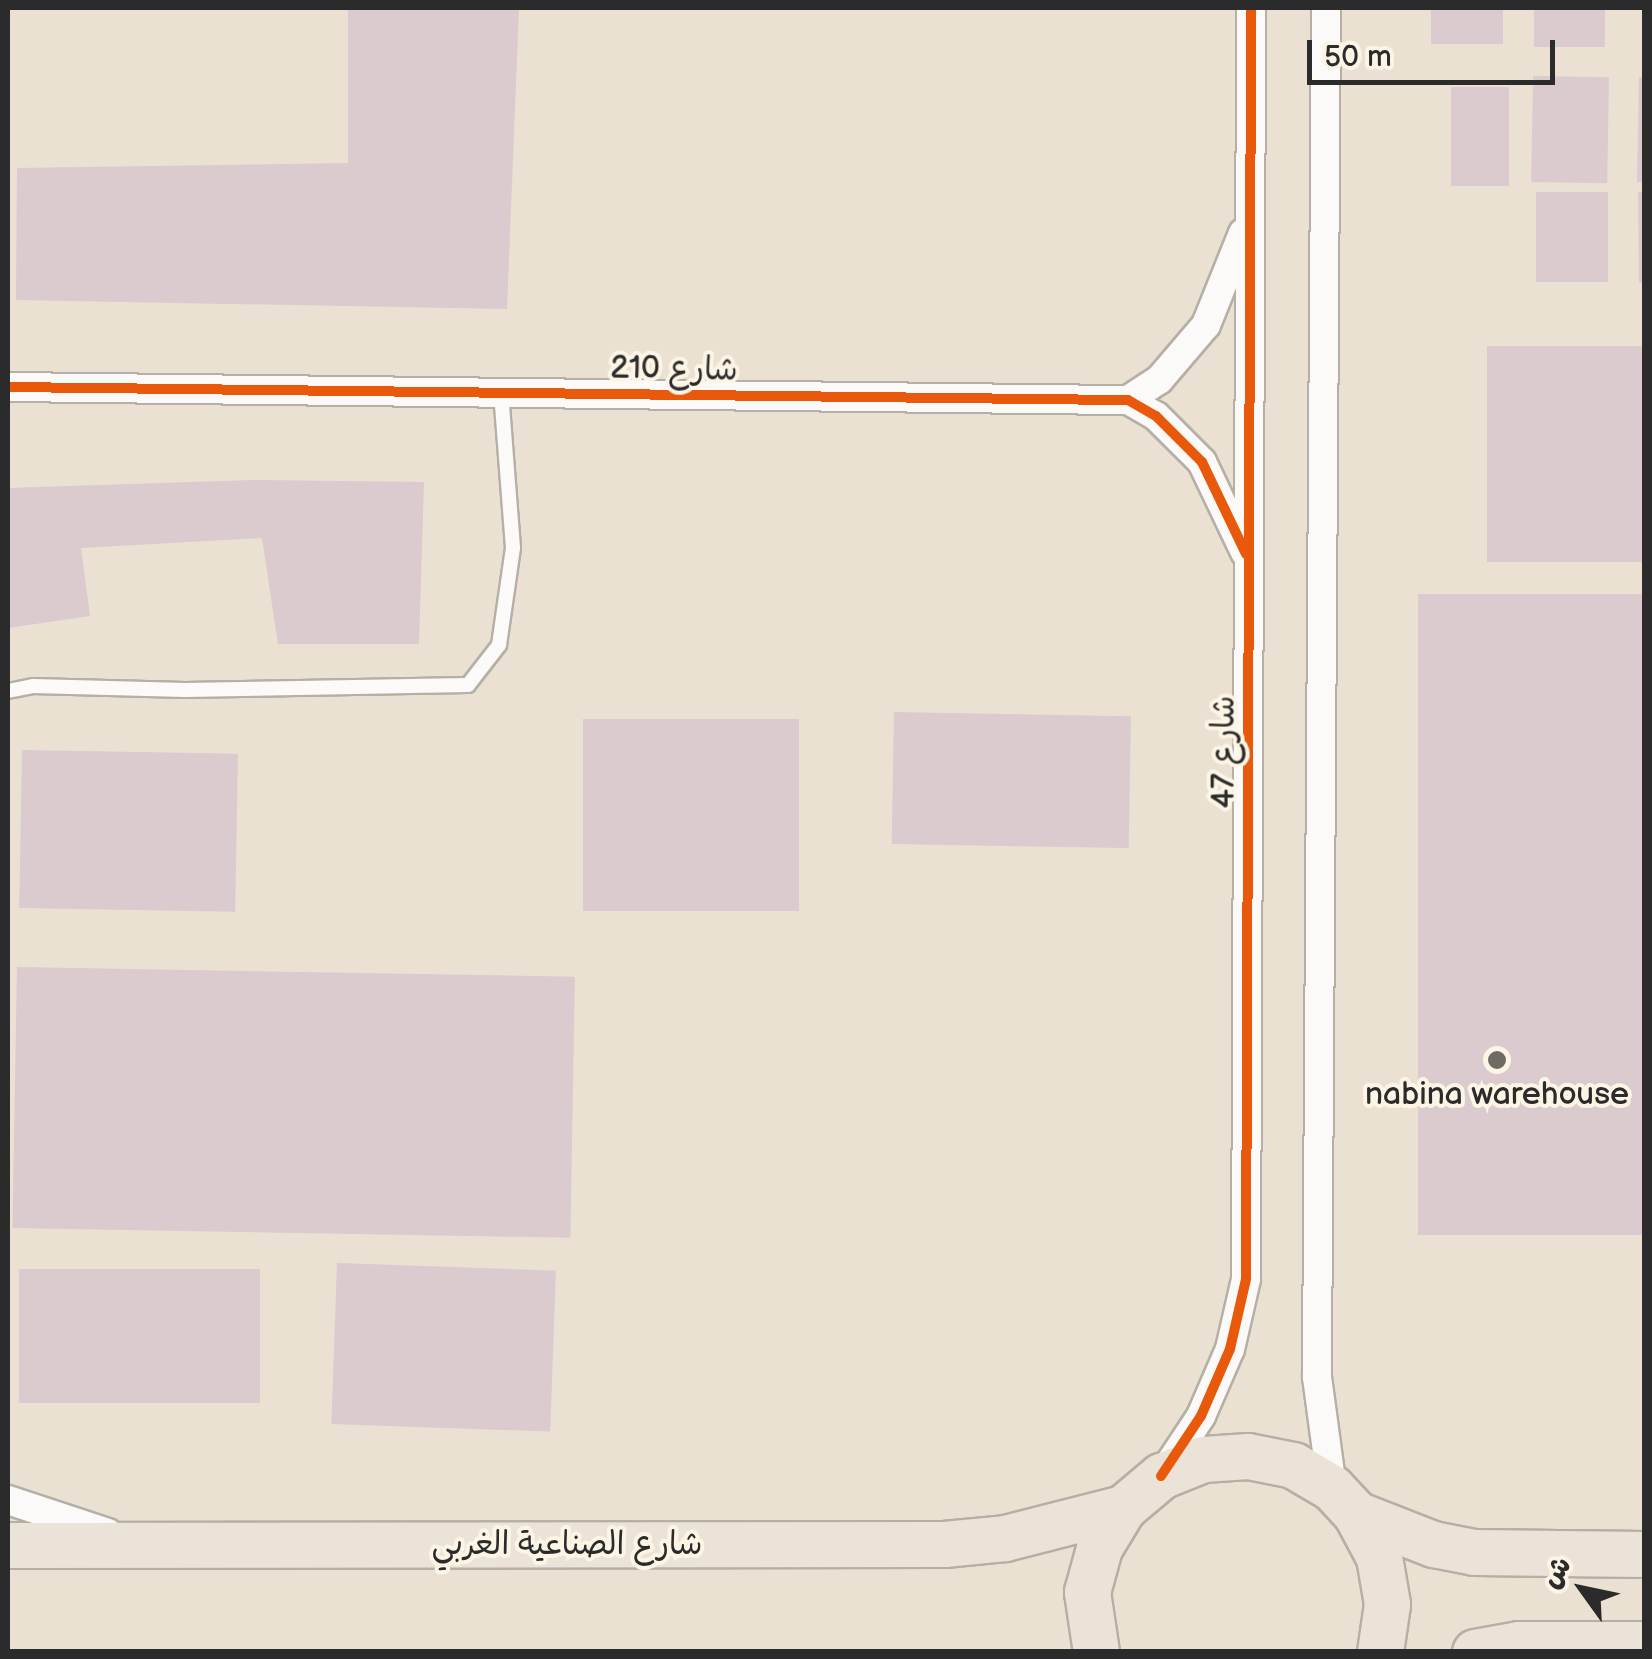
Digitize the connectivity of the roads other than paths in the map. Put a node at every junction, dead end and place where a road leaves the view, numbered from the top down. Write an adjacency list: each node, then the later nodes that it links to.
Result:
1 (1251, 8): 3 (street, شارع 47)
2 (1326, 8): 11 (street)
3 (1250, 214): 6 (street); 7 (street, شارع 47)
4 (8, 387): 5 (street, شارع 210)
5 (501, 393): 6 (street, شارع 210); 8 (lane)
6 (1128, 400): 7 (street)
7 (1250, 565): 9 (street, شارع 47)
8 (8, 690)
9 (1161, 1476): 11 (main road); 12 (main road)
10 (8, 1500): 14 (street)
11 (1344, 1501): 15 (main road); 18 (main road)
12 (1123, 1508): 14 (main road, شارع الصناعية الغربي); 17 (main road)
13 (8, 1545): 14 (main road, شارع الصناعية الغربي)
14 (147, 1545)
15 (1644, 1554)
16 (1644, 1644): 19 (main road)
17 (1096, 1652)
18 (1380, 1652)
19 (1475, 1652)

